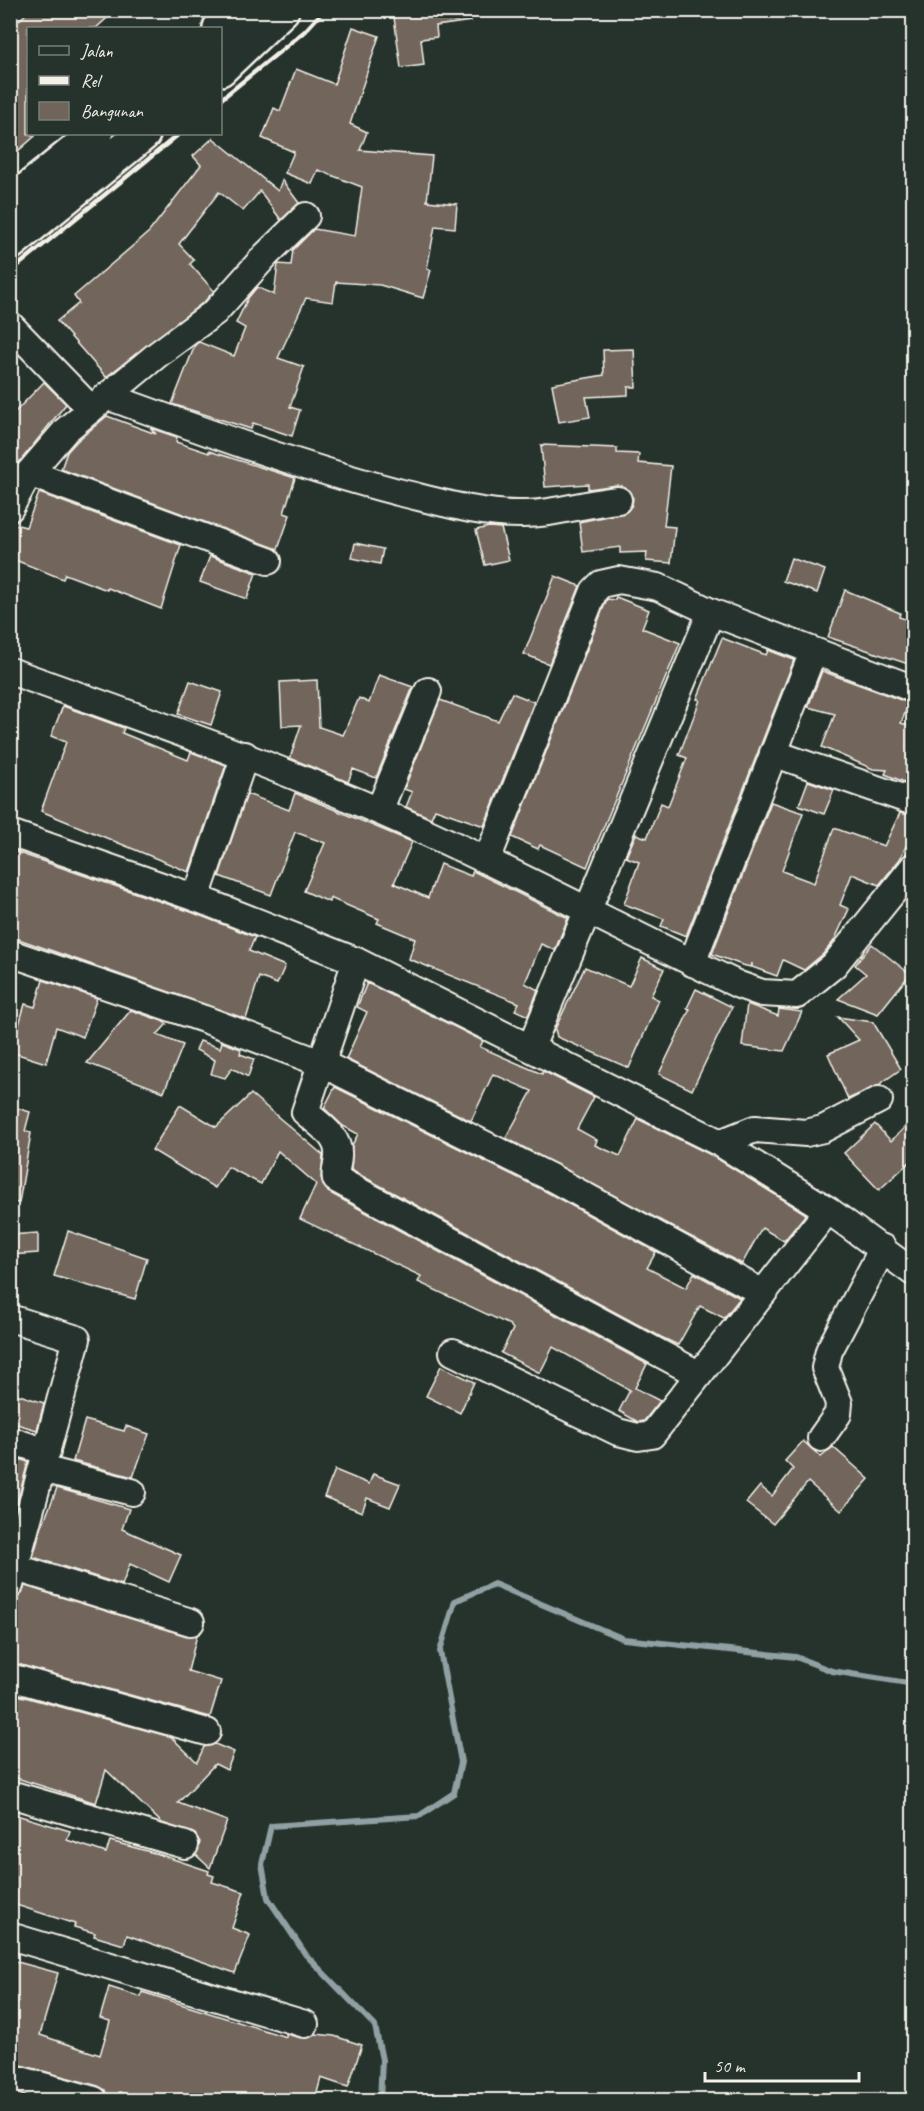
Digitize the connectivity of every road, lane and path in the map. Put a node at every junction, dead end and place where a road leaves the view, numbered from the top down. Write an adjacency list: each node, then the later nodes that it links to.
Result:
1 (239, 10): 3 (highway)
2 (282, 10): 4 (highway)
3 (221, 27)
4 (222, 67)
5 (95, 135): 7 (highway)
6 (142, 135): 9 (highway)
7 (10, 204)
8 (306, 216): 11 (street)
9 (10, 243)
10 (10, 325): 11 (street)
11 (99, 402): 12 (street); 13 (street)
12 (29, 473): 14 (street); 15 (street)
13 (618, 500)
14 (10, 508)
15 (268, 561)
16 (711, 612): 17 (street); 26 (street); 29 (street)
17 (813, 652): 19 (street); 21 (street)
18 (10, 671): 22 (street)
19 (914, 689)
20 (428, 691): 24 (street)
21 (773, 753): 23 (street); 32 (street)
22 (245, 755): 24 (street); 28 (street)
23 (914, 802)
24 (380, 811): 26 (street)
25 (10, 833): 28 (street)
26 (488, 860): 29 (street)
27 (914, 866): 32 (street)
28 (196, 898): 31 (street)
29 (587, 912): 32 (street); 33 (street)
30 (10, 953): 34 (street)
31 (356, 961): 33 (street); 34 (street)
32 (692, 963)
33 (531, 1047): 36 (street)
34 (321, 1064): 40 (street); 43 (street)
35 (879, 1100): 36 (street)
36 (720, 1143): 37 (street)
37 (828, 1210): 38 (street); 40 (street)
38 (883, 1248): 39 (street); 44 (street)
39 (914, 1273)
40 (763, 1293): 43 (street)
41 (10, 1318): 46 (street)
42 (453, 1352): 43 (street)
43 (698, 1374)
44 (821, 1438)
45 (10, 1440): 46 (street)
46 (44, 1460): 47 (street); 48 (street)
47 (132, 1492)
48 (12, 1573): 49 (street)
49 (191, 1622)
50 (10, 1677): 51 (street)
51 (207, 1732)
52 (10, 1794): 53 (street)
53 (185, 1845)
54 (10, 1936): 55 (street)
55 (305, 2024)
56 (10, 2077): 57 (street)
57 (94, 2100)

